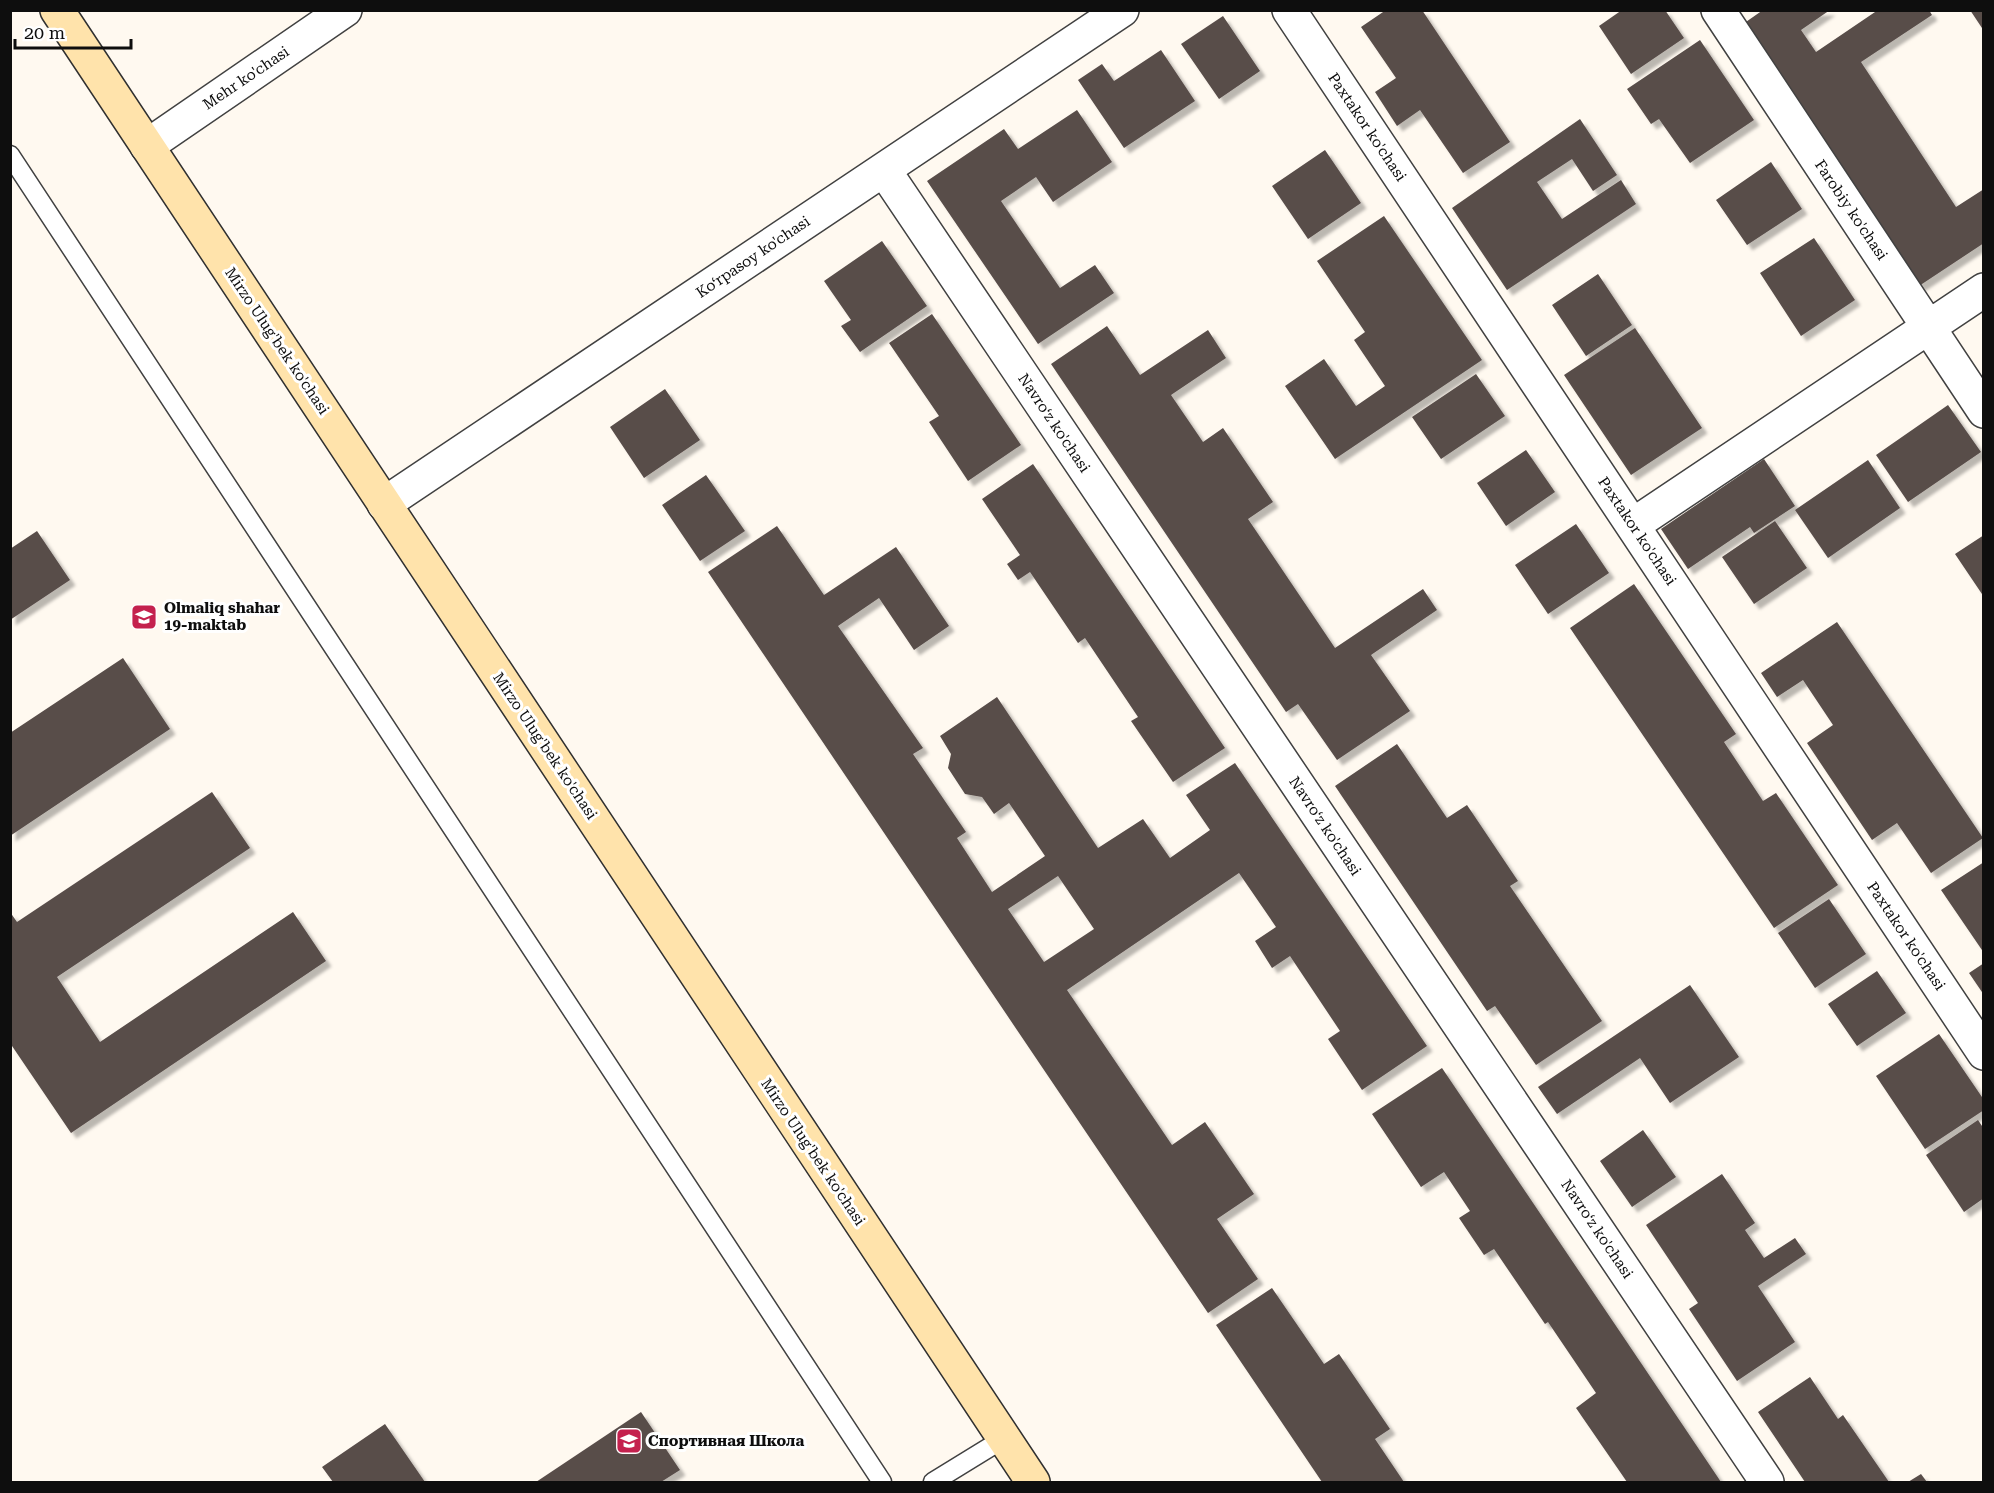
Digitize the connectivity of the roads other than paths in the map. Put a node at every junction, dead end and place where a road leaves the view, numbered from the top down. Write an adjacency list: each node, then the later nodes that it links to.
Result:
1 (57, 10): 6 (main road, Mirzo Ulug'bek ko'chasi)
2 (345, 10): 6 (street, Mehr ko'chasi)
3 (1122, 10): 8 (street, Ko‘rpasoy ko'chasi)
4 (1289, 10): 13 (street, Paxtakor ko'chasi)
5 (1718, 10): 10 (street, Farobiy ko'chasi)
6 (147, 146): 12 (main road, Mirzo Ulug'bek ko'chasi)
7 (10, 155): 16 (lane)
8 (884, 170): 12 (street, Ko‘rpasoy ko'chasi); 19 (street, Navro‘z ko'chasi)
9 (1983, 290): 10 (street)
10 (1929, 327): 11 (street, Farobiy ko'chasi); 13 (street)
11 (1983, 411)
12 (384, 504): 15 (main road, Mirzo Ulug'bek ko'chasi)
13 (1633, 525): 14 (street, Paxtakor ko'chasi)
14 (1983, 1053)
15 (1003, 1438): 17 (lane); 18 (main road, Mirzo Ulug'bek ko'chasi)
16 (882, 1482)
17 (933, 1482)
18 (1033, 1482)
19 (1767, 1482)

